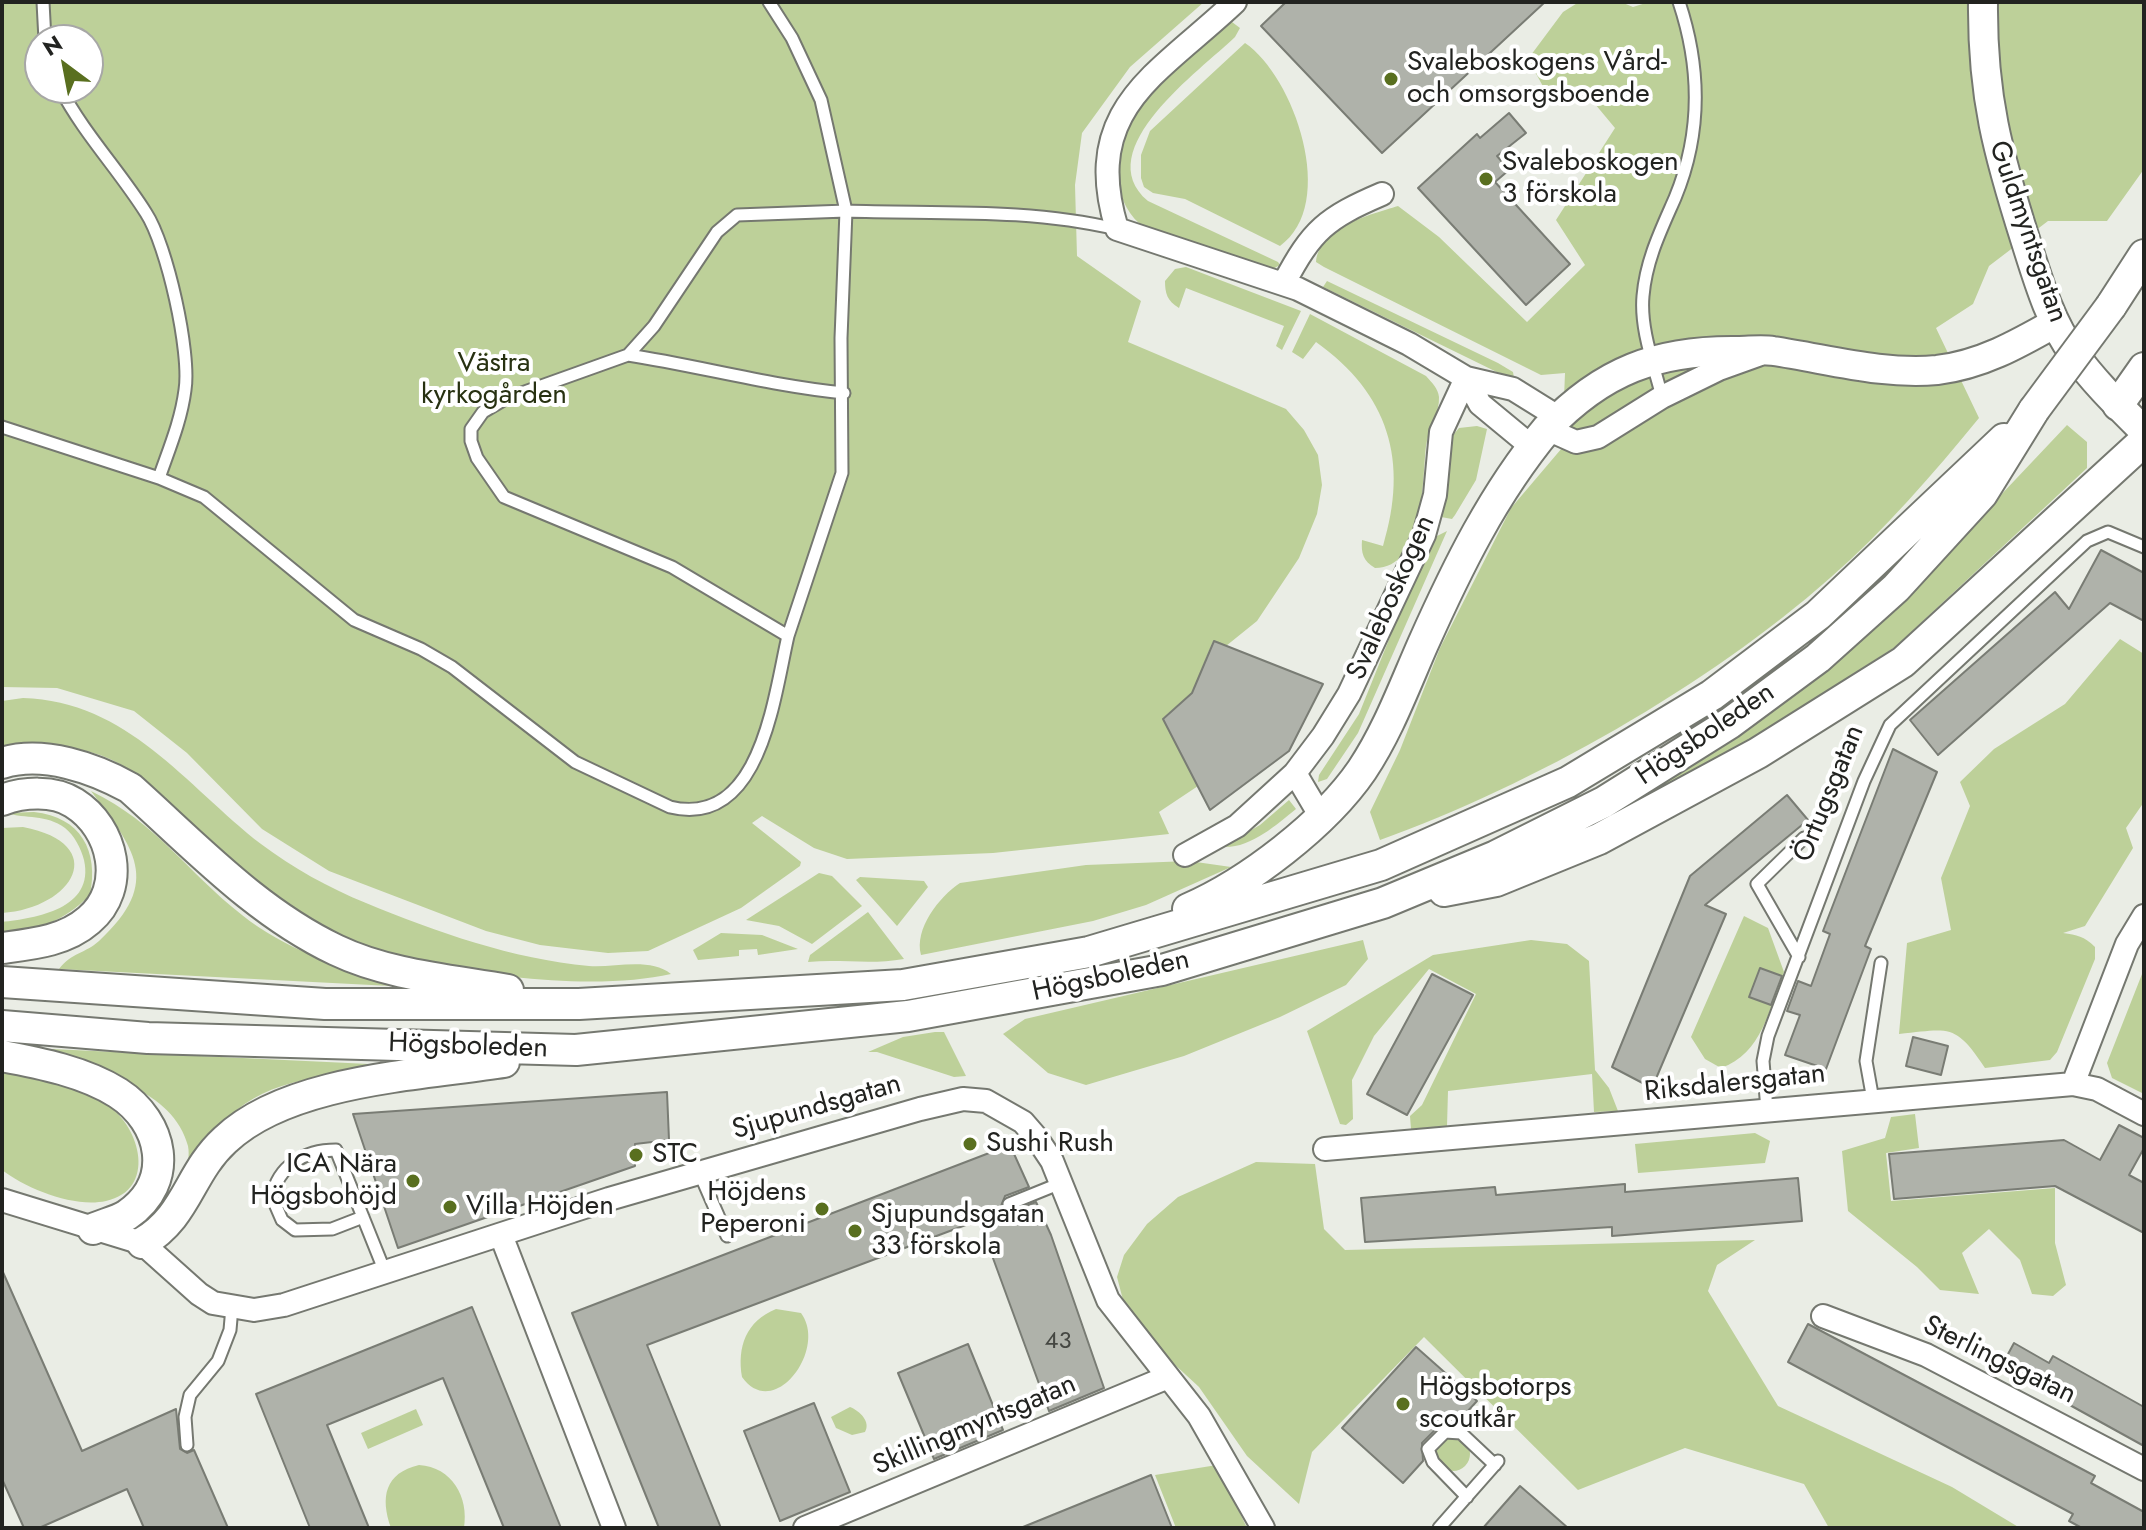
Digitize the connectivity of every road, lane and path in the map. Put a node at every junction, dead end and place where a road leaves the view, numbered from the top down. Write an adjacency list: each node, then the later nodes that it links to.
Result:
1 (43, 2): 6 (lane)
2 (769, 2): 9 (lane)
3 (1235, 2): 10 (street)
4 (1679, 2): 16 (lane)
5 (1983, 2): 13 (street, Guldmyntsgatan)
6 (44, 24)
7 (69, 104): 27 (lane)
8 (1382, 194): 12 (street)
9 (846, 211): 10 (lane); 15 (lane); 19 (lane)
10 (1117, 229): 12 (street)
11 (2144, 255): 22 (main road, Högsboleden, bridge)
12 (1284, 283): 18 (street)
13 (2055, 323): 14 (street); 21 (street, Guldmyntsgatan)
14 (1770, 350): 16 (street); 20 (street)
15 (628, 355): 19 (lane); 29 (lane)
16 (1653, 360): 20 (lane); 24 (street)
17 (2144, 368): 21 (main road)
18 (1466, 378): 24 (street); 24 (street); 31 (street, Svaleboskogen)
19 (844, 393): 29 (lane)
20 (1662, 397): 24 (street)
21 (2118, 405): 25 (street, Guldmyntsgatan)
22 (2034, 410): 36 (main road, Högsboleden); 39 (main road, Högsboleden)
23 (2, 427): 27 (lane)
24 (1546, 431): 33 (main road)
25 (2144, 431)
26 (2144, 441): 36 (main road)
27 (159, 478): 29 (lane)
28 (2144, 547): 40 (lane, Örtugsgatan)
29 (788, 636)
30 (2, 763): 43 (main road)
31 (1295, 773): 33 (street); 35 (street, Svaleboskogen)
32 (2, 800): 38 (main road)
33 (1321, 817): 39 (main road)
34 (1804, 838): 40 (lane)
35 (1185, 855)
36 (1383, 903): 45 (main road, Högsboleden)
37 (2144, 916): 47 (street)
38 (2, 948)
39 (1089, 952): 43 (main road, Högsboleden)
40 (1799, 957): 49 (lane, Örtugsgatan)
41 (1881, 963): 48 (lane)
42 (2, 982): 43 (main road, Högsboleden)
43 (579, 1004)
44 (2, 1026): 45 (main road, Högsboleden)
45 (576, 1050): 60 (main road)
46 (2, 1056): 57 (main road)
47 (2073, 1084): 48 (street, Riksdalersgatan); 50 (street, Riksdalersgatan)
48 (1873, 1100): 49 (street, Riksdalersgatan)
49 (1767, 1110): 51 (street, Riksdalersgatan)
50 (2144, 1114)
51 (1325, 1149)
52 (700, 1174): 53 (street, Sjupundsgatan); 58 (street, Sjupundsgatan); 59 (lane)
53 (1061, 1183): 55 (lane); 64 (street, Sjupundsgatan)
54 (2, 1200): 57 (street)
55 (1009, 1204)
56 (363, 1217): 56 (lane); 61 (lane)
57 (93, 1229): 60 (street)
58 (501, 1235): 61 (street, Sjupundsgatan); 68 (street)
59 (727, 1236)
60 (142, 1243): 62 (street, Sjupundsgatan)
61 (386, 1273): 62 (street, Sjupundsgatan)
62 (232, 1307): 65 (lane)
63 (1823, 1316): 66 (street, Sterlingsgatan)
64 (1168, 1377): 69 (street, Skillingmyntsgatan); 70 (street, Sjupundsgatan)
65 (187, 1445)
66 (2144, 1469)
67 (1467, 1497): 67 (lane); 71 (lane)
68 (614, 1528)
69 (805, 1528)
70 (1263, 1528)
71 (1439, 1528)

